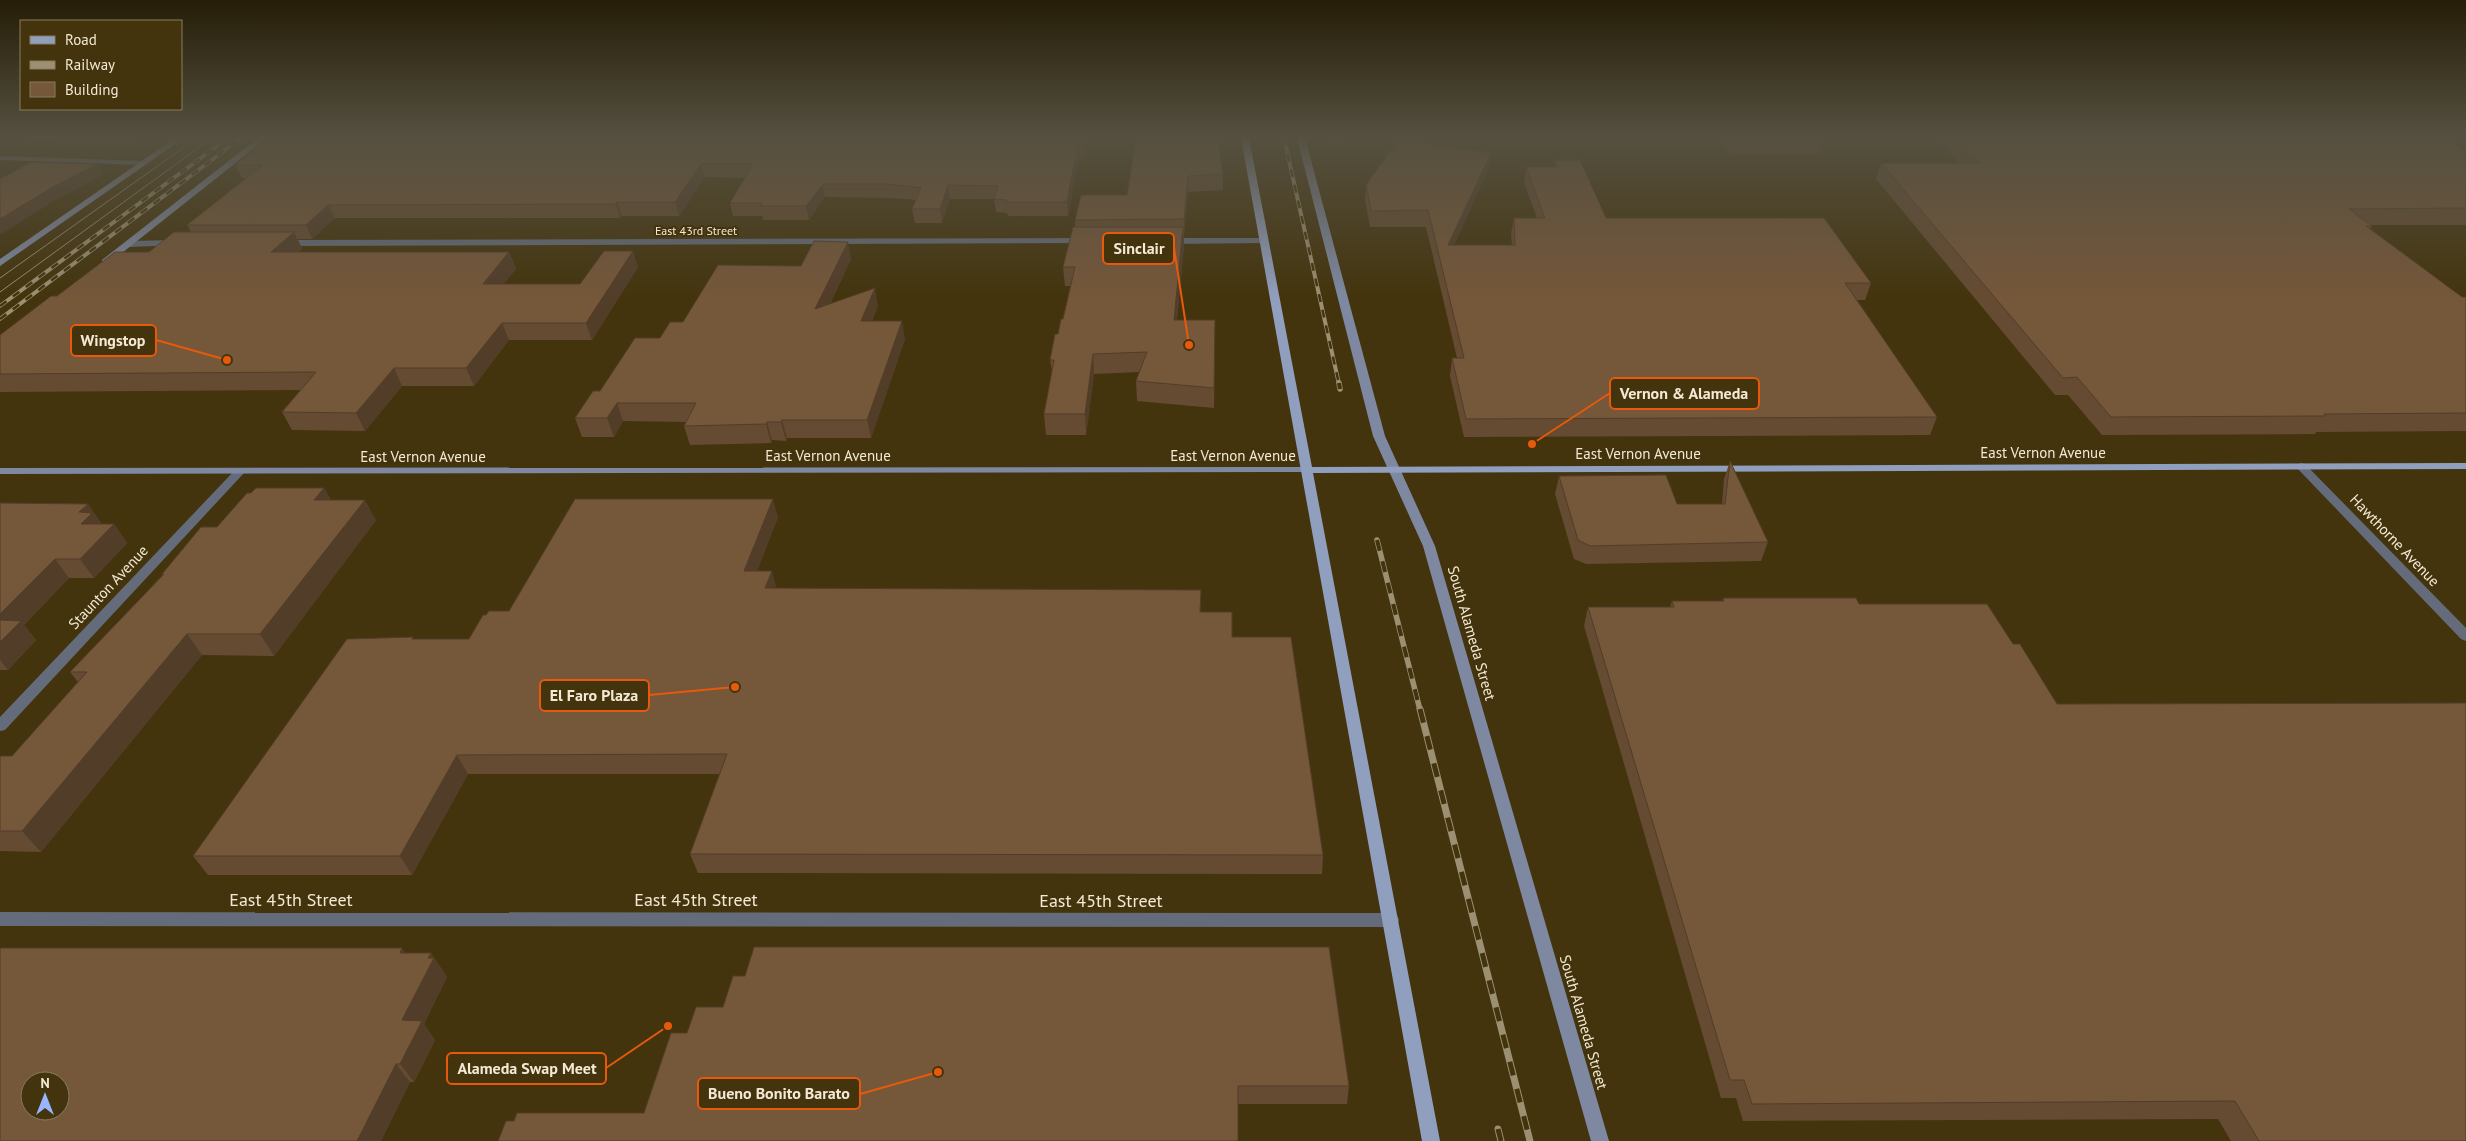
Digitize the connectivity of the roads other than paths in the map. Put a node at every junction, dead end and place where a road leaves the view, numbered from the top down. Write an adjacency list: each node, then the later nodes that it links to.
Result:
1 (103, 191): 11 (main road)
2 (195, 191): 9 (main road)
3 (1255, 191): 7 (main road)
4 (1315, 191): 15 (main road, South Alameda Street)
5 (1098, 241): 8 (street, East 43rd Street)
6 (1157, 241): 7 (street)
7 (1264, 241): 16 (main road)
8 (268, 243)
9 (128, 244): 10 (street); 12 (main road)
10 (184, 244)
11 (0, 262)
12 (98, 267)
13 (2301, 466): 14 (main road, East Vernon Avenue); 15 (main road, East Vernon Avenue); 19 (street, Hawthorne Avenue)
14 (2466, 466)
15 (1394, 468): 16 (main road, East Vernon Avenue); 24 (main road, South Alameda Street)
16 (1308, 470): 18 (main road, East Vernon Avenue); 22 (main road)
17 (0, 471): 18 (main road, East Vernon Avenue)
18 (240, 471): 20 (street, Staunton Avenue)
19 (2466, 636)
20 (0, 726)
21 (0, 919): 22 (street, East 45th Street)
22 (1391, 920): 23 (main road)
23 (1432, 1141)
24 (1600, 1141)

